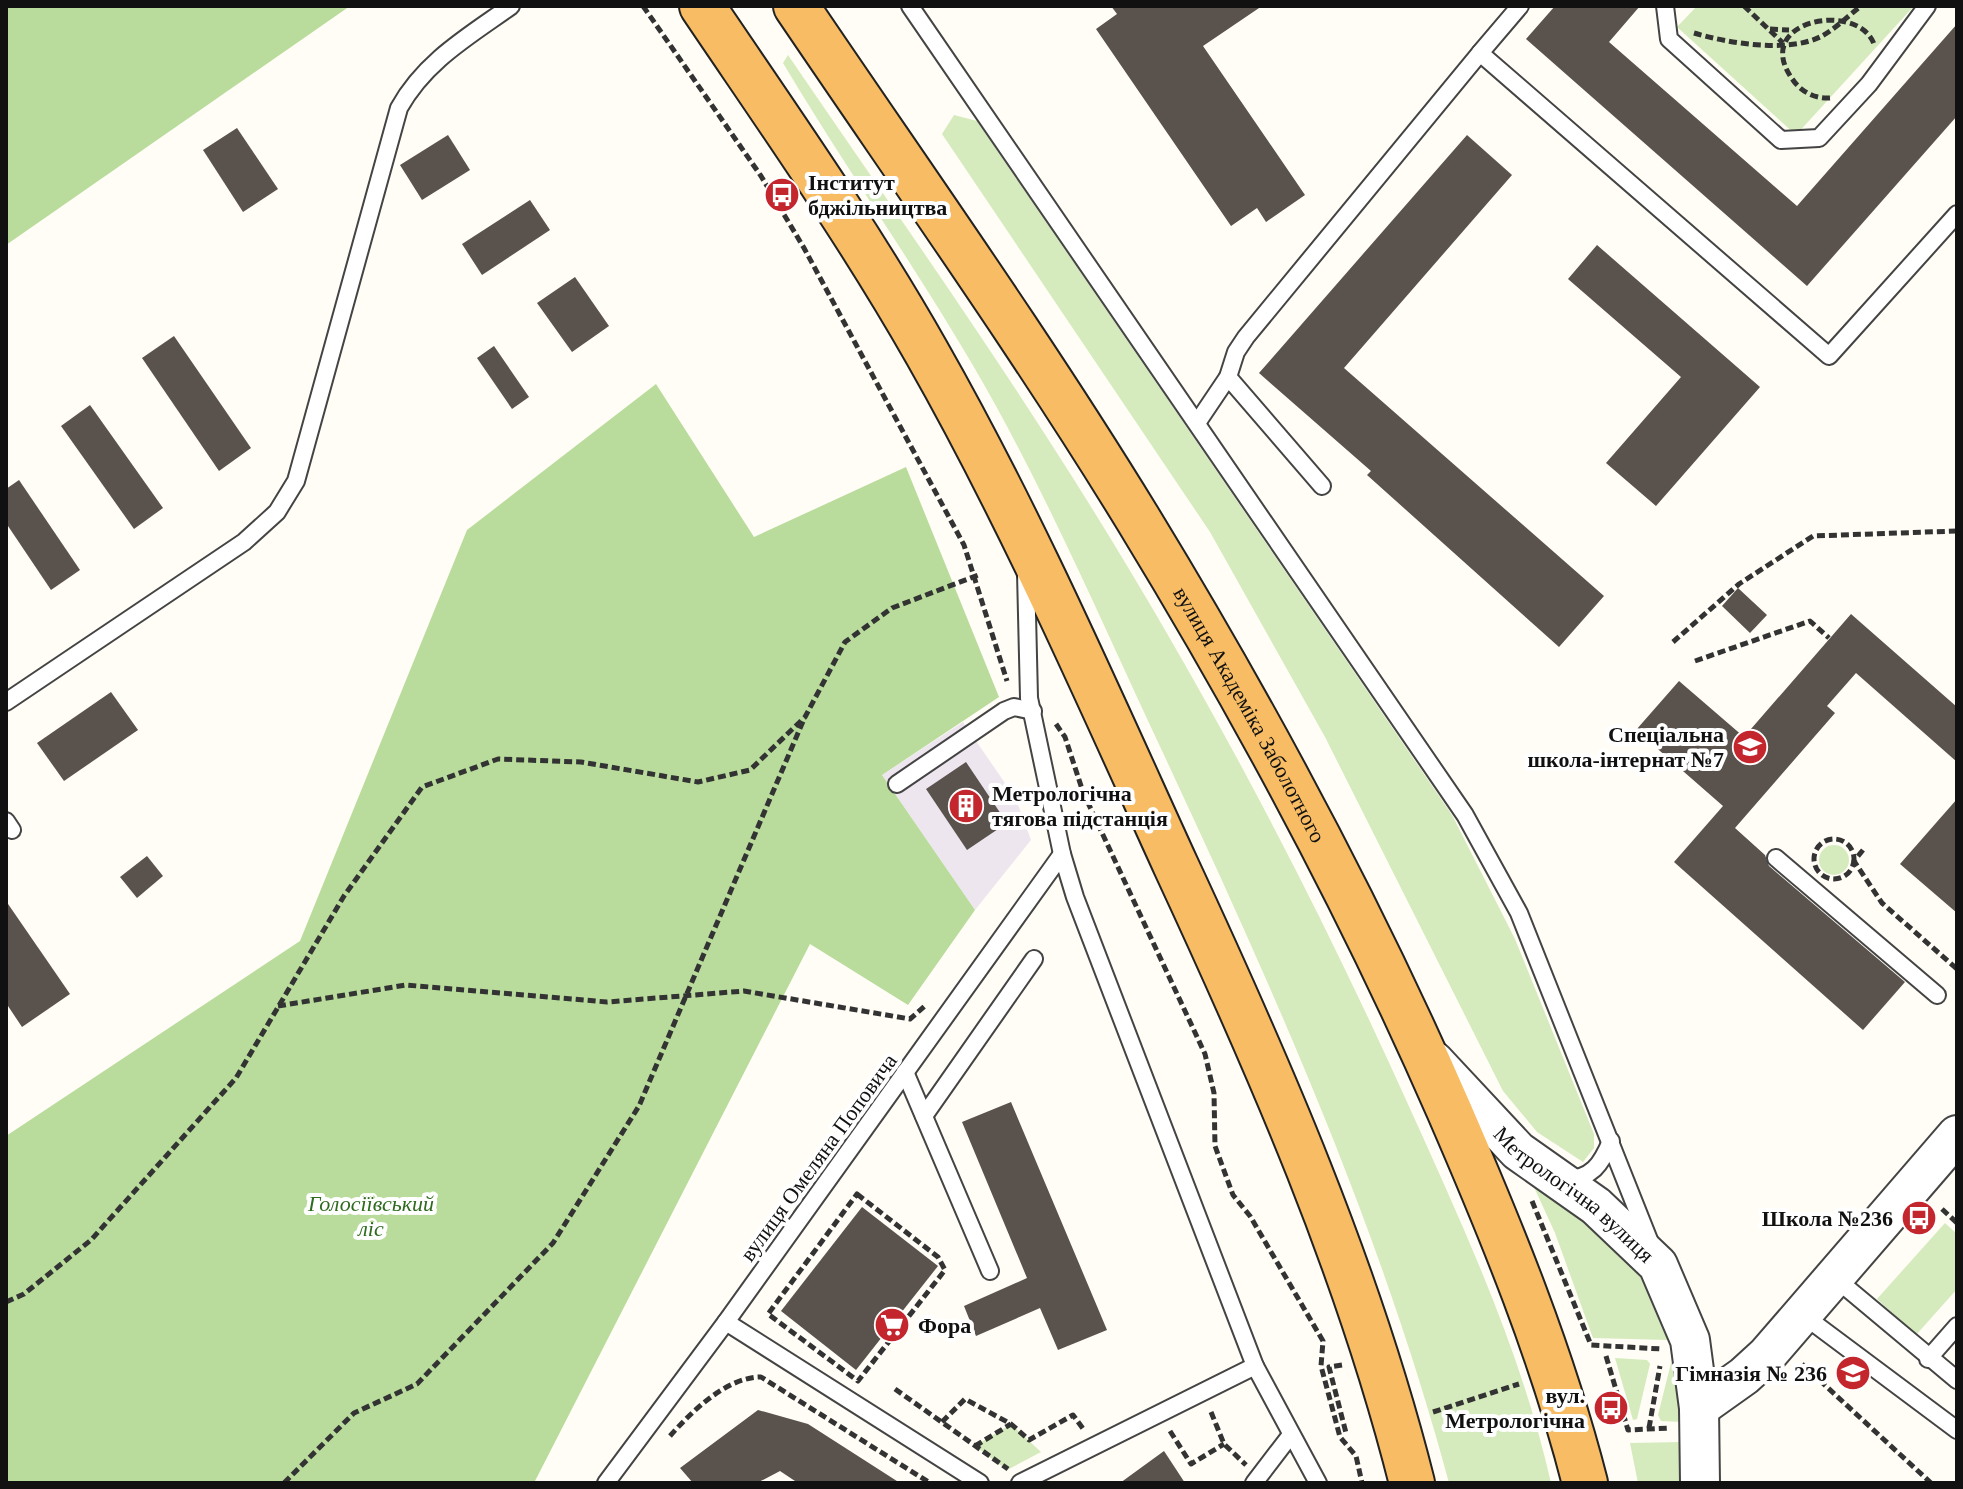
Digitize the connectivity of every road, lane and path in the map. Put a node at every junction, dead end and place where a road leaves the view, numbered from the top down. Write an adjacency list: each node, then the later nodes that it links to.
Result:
1 (511, 6): 29 (lane)
2 (702, 6): 24 (highway)
3 (796, 6): 43 (highway, вулиця Академіка Заболотного)
4 (910, 6): 21 (lane)
5 (1520, 6): 17 (lane)
6 (1665, 6): 13 (lane)
7 (1744, 6): 14 (path)
8 (1861, 6): 11 (path)
9 (1927, 6): 18 (lane)
10 (1839, 7): 11 (path)
11 (1853, 12): 16 (path); 18 (path)
12 (1798, 18): 15 (path)
13 (1666, 24): 16 (path); 18 (lane)
14 (1770, 29): 15 (path); 16 (path)
15 (1789, 30): 16 (path)
16 (1784, 44): 18 (path)
17 (1480, 53): 19 (lane); 20 (lane)
18 (1864, 90)
19 (1957, 214)
20 (1228, 377): 21 (lane); 22 (lane)
21 (1197, 423): 47 (lane)
22 (1322, 486)
23 (1957, 531): 27 (path)
24 (1025, 540): 30 (lane); 93 (highway)
25 (981, 574): 31 (path)
26 (1829, 638): 28 (path)
27 (1673, 642)
28 (1695, 661)
29 (6, 702)
30 (1033, 711): 32 (lane); 34 (lane)
31 (805, 717): 40 (path); 42 (path)
32 (897, 784)
33 (1863, 850): 36 (path)
34 (1062, 854): 44 (lane, вулиця Омеляна Поповича); 63 (lane)
35 (1776, 858): 39 (lane)
36 (1854, 861): 36 (path); 38 (path)
37 (1034, 959): 45 (lane)
38 (1957, 969)
39 (1937, 995)
40 (686, 996): 41 (path); 42 (path); 87 (path)
41 (934, 998)
42 (278, 1006): 54 (path)
43 (1421, 1046): 48 (street, Метрологічна вулиця); 94 (highway, вулиця Академіка Заболотного)
44 (905, 1072): 45 (lane); 57 (lane, вулиця Омеляна Поповича)
45 (924, 1116): 52 (lane)
46 (1957, 1135): 53 (street)
47 (1611, 1141): 48 (lane); 51 (lane)
48 (1545, 1189): 51 (street, Метрологічна вулиця); 73 (path)
49 (1942, 1209): 50 (path)
50 (1957, 1223)
51 (1658, 1265): 69 (street, Метрологічна вулиця)
52 (990, 1271)
53 (1835, 1278): 56 (street); 60 (lane)
54 (6, 1302)
55 (768, 1314): 55 (path)
56 (1803, 1315): 69 (street); 75 (lane)
57 (726, 1322): 88 (lane, вулиця Омеляна Поповича); 90 (lane)
58 (1957, 1326): 60 (lane)
59 (1606, 1356): 73 (path)
60 (1928, 1359): 64 (lane)
61 (1802, 1364): 96 (path)
62 (1342, 1365): 77 (path)
63 (1255, 1366): 79 (lane); 91 (lane)
64 (1957, 1380)
65 (1519, 1384): 68 (path)
66 (895, 1389): 70 (path)
67 (1211, 1412): 81 (path)
68 (1433, 1412)
69 (1688, 1418): 73 (path); 95 (street, Метрологічна вулиця)
70 (942, 1422): 71 (path); 82 (path)
71 (1011, 1424): 74 (path); 82 (path)
72 (1098, 1425): 74 (path)
73 (1649, 1428)
74 (1085, 1430): 78 (path)
75 (1957, 1430)
76 (1170, 1431): 81 (path)
77 (1346, 1433)
78 (1074, 1436)
79 (1290, 1436): 86 (lane); 92 (lane)
80 (666, 1441): 89 (path)
81 (1224, 1444): 85 (path)
82 (975, 1446): 84 (path)
83 (1256, 1454): 85 (path)
84 (1019, 1464)
85 (1247, 1466): 86 (path)
86 (1247, 1479)
87 (284, 1483)
88 (606, 1483)
89 (930, 1483)
90 (980, 1483)
91 (1020, 1483)
92 (1318, 1483)
93 (1412, 1483)
94 (1585, 1483)
95 (1700, 1483)
96 (1931, 1483)

